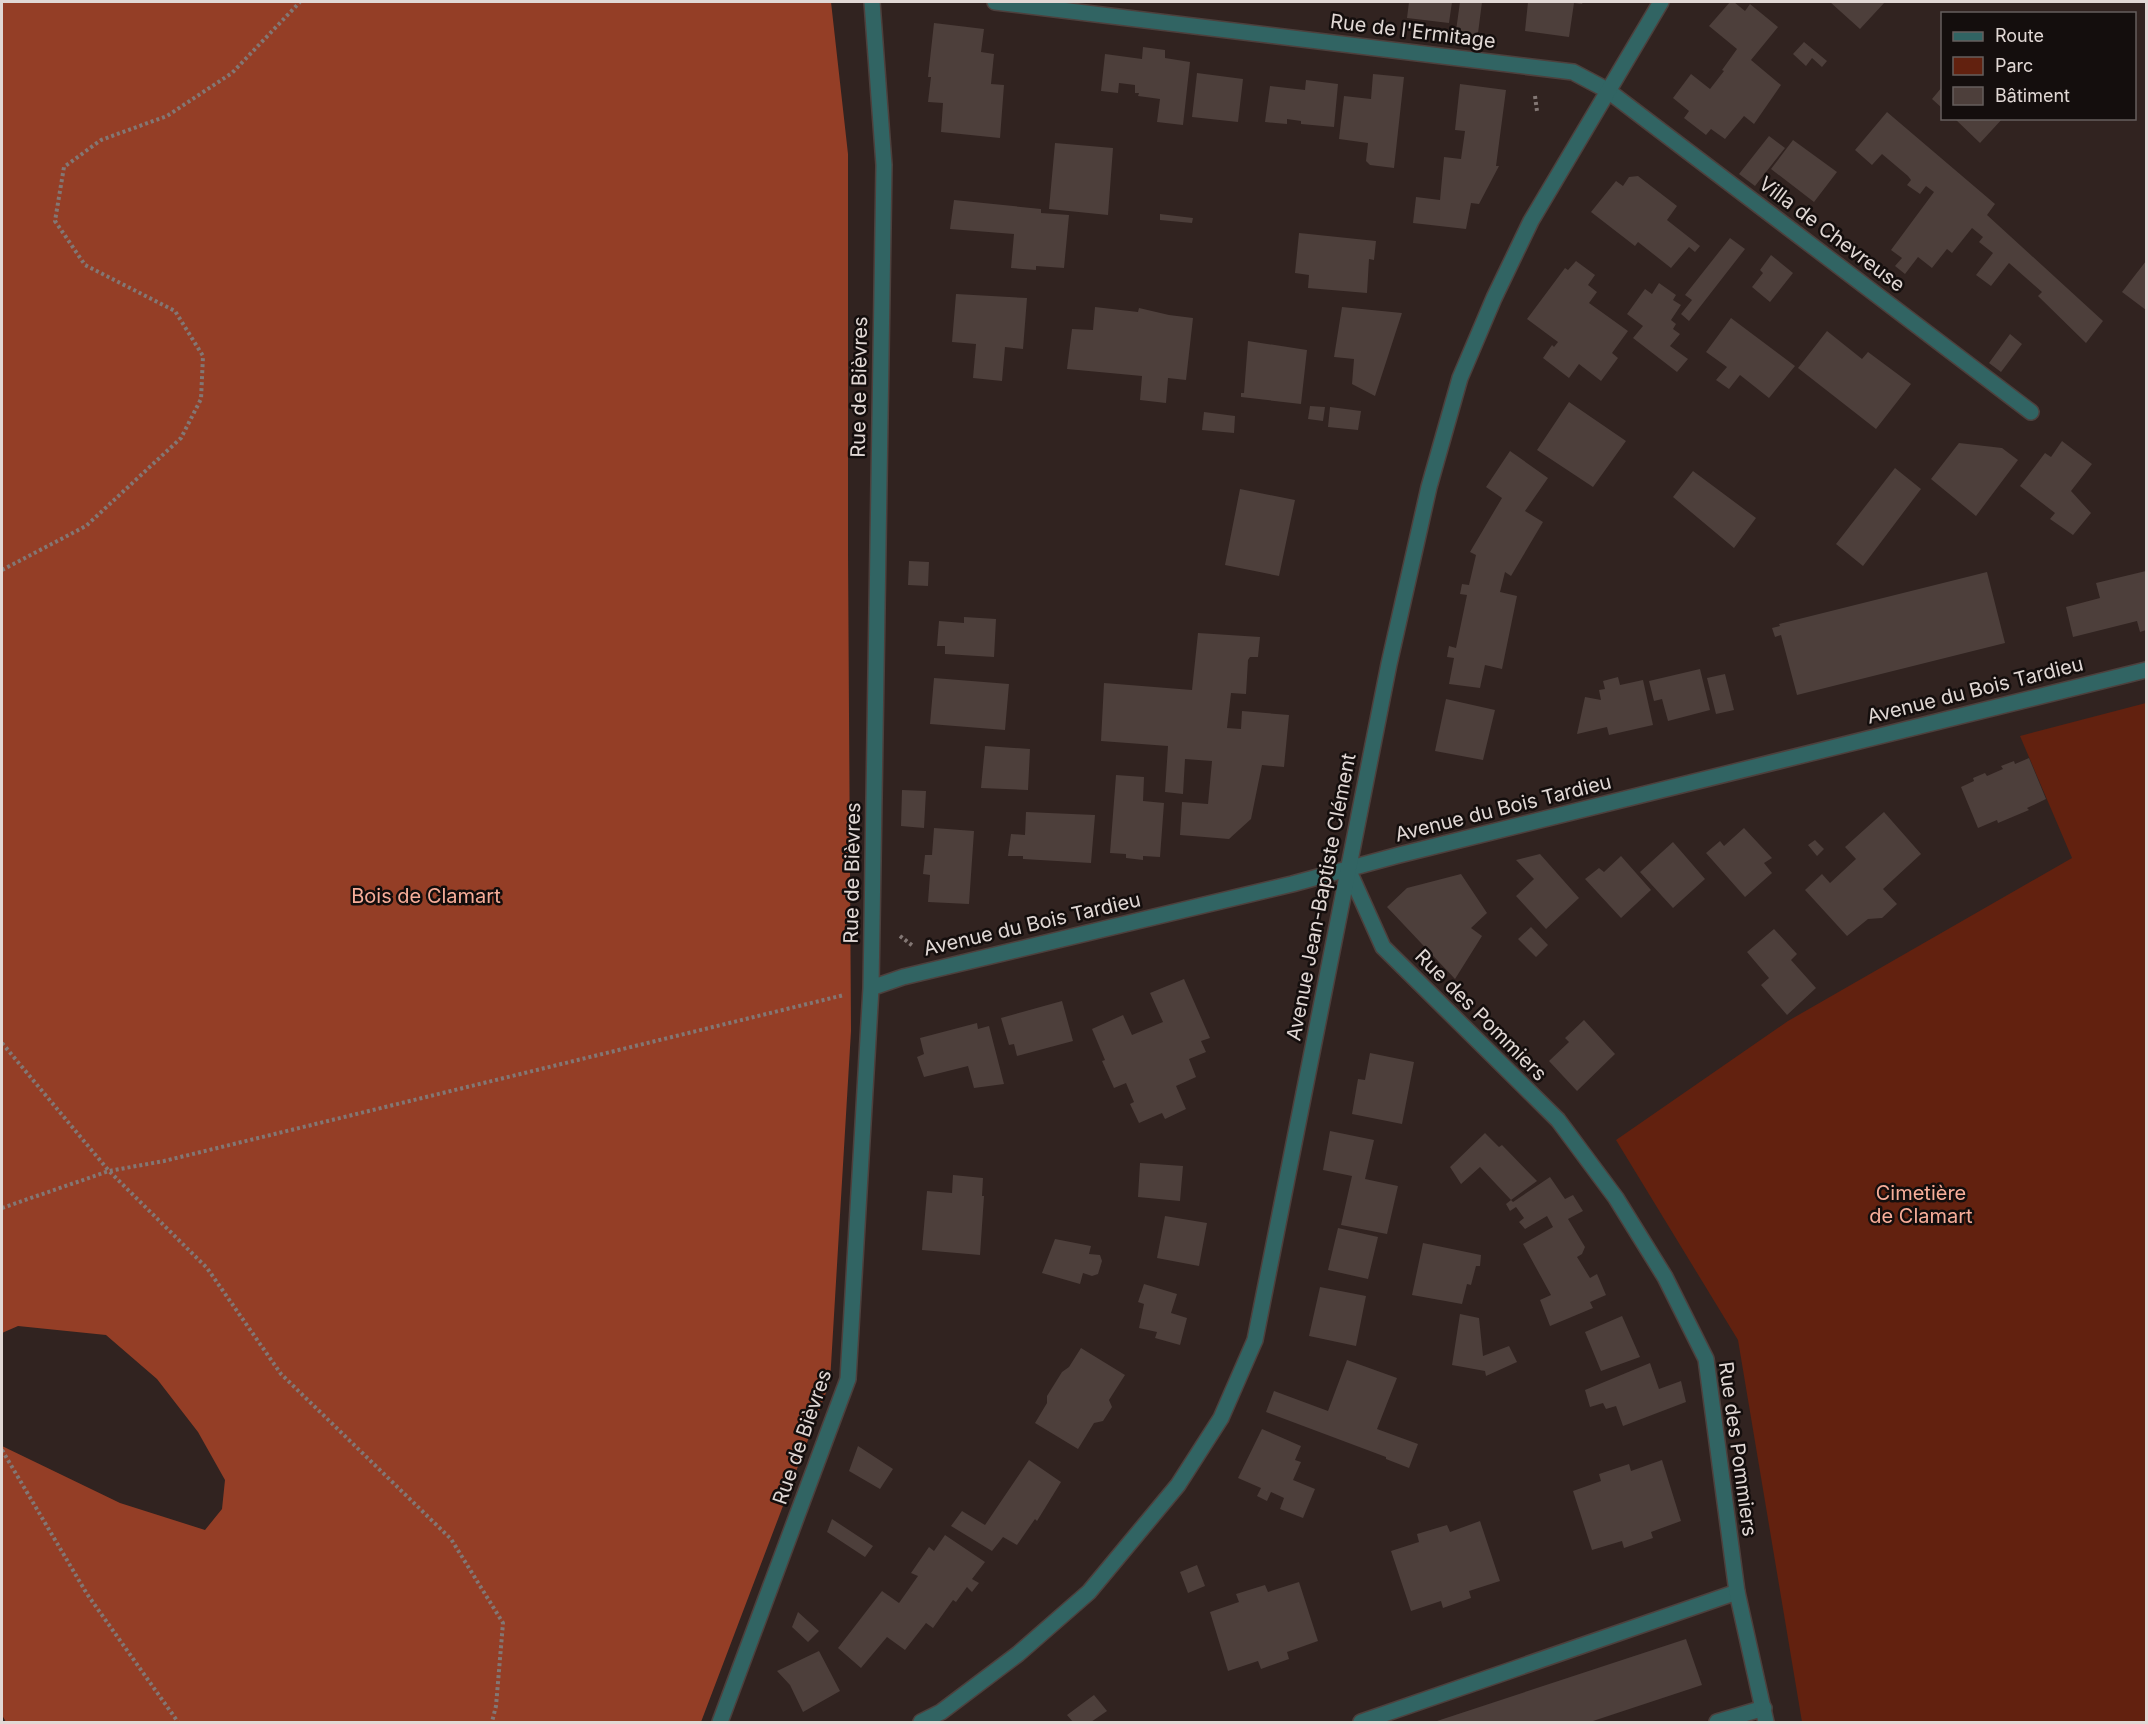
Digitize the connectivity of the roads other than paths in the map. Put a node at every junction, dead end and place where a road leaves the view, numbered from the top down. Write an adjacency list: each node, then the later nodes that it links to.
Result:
1 (872, 2): 8 (street, Rue de Bièvres)
2 (995, 2): 4 (street, Rue de l'Ermitage)
3 (1661, 2): 4 (street, Avenue Jean-Baptiste Clément)
4 (1607, 90): 5 (street, Villa de Chevreuse); 7 (street, Avenue Jean-Baptiste Clément)
5 (2031, 412)
6 (2146, 669): 7 (street, Avenue du Bois Tardieu)
7 (1348, 869): 8 (street, Avenue du Bois Tardieu); 9 (street, Rue des Pommiers); 12 (street, Avenue Jean-Baptiste Clément)
8 (871, 988): 11 (street, Rue de Bièvres)
9 (1737, 1592): 10 (street, Rue des Pommiers); 13 (street)
10 (1765, 1715): 14 (street)
11 (720, 1722)
12 (921, 1722)
13 (1361, 1722)
14 (1717, 1722)

